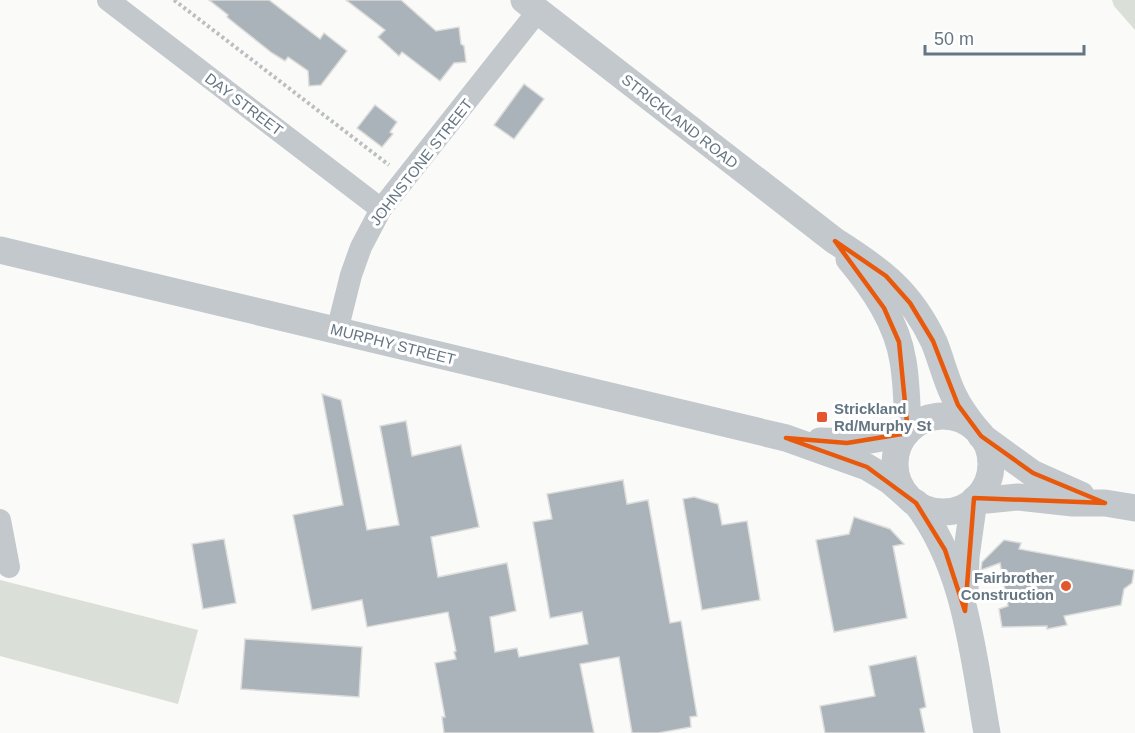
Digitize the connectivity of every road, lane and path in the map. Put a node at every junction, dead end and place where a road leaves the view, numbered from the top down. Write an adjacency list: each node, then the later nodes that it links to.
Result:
1 (108, 0): 5 (street, DAY STREET)
2 (174, 0): 4 (path)
3 (531, 5): 5 (street, JOHNSTONE STREET); 6 (street, STRICKLAND ROAD)
4 (392, 168)
5 (381, 209): 8 (street, JOHNSTONE STREET)
6 (835, 241): 9 (street, STRICKLAND ROAD); 10 (street, STRICKLAND ROAD)
7 (0, 250): 8 (street, MURPHY STREET)
8 (337, 331): 11 (street, MURPHY STREET)
9 (906, 432): 10 (street); 11 (street, MURPHY STREET); 12 (street)
10 (979, 432): 13 (street); 14 (street)
11 (786, 438): 12 (street, MURPHY STREET)
12 (911, 499): 13 (street); 18 (street)
13 (975, 499): 14 (street); 18 (street)
14 (1105, 503): 15 (street)
15 (1135, 508)
16 (0, 520): 17 (street)
17 (9, 567)
18 (965, 611): 19 (street)
19 (987, 733)

